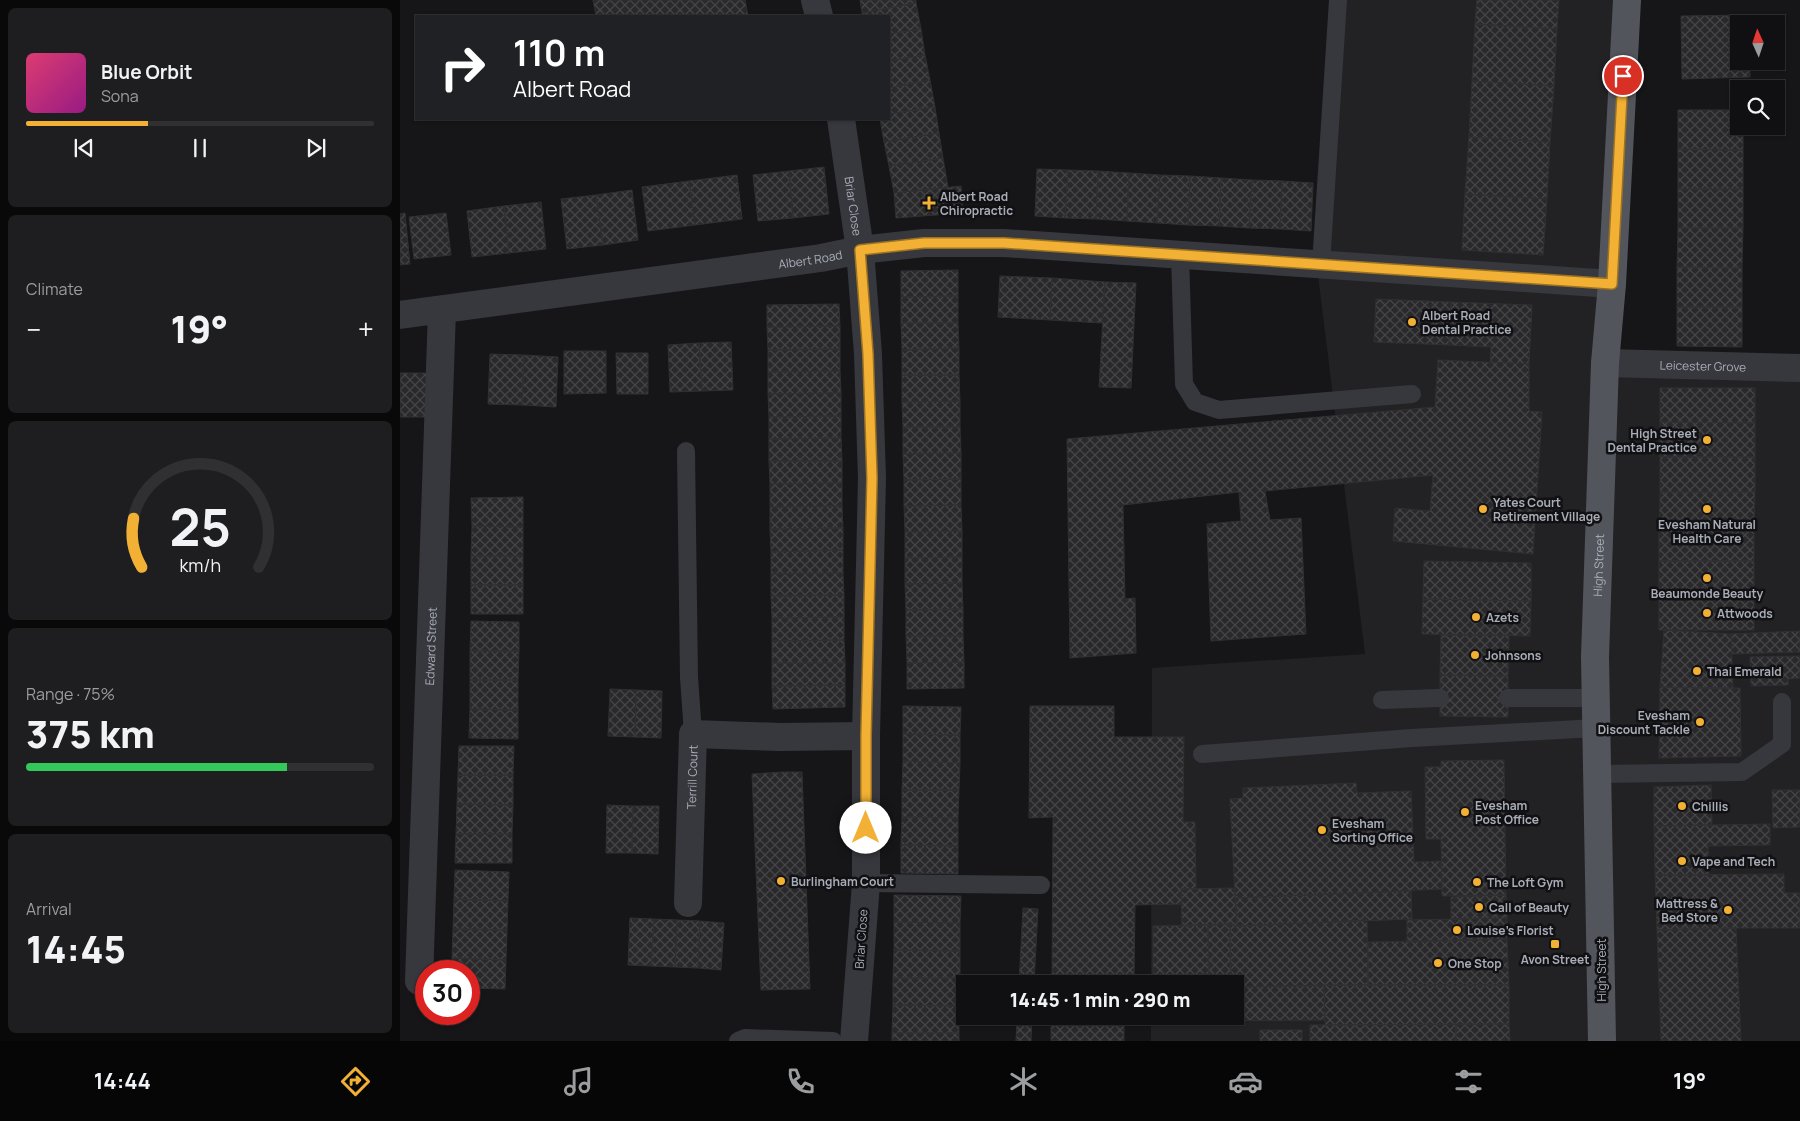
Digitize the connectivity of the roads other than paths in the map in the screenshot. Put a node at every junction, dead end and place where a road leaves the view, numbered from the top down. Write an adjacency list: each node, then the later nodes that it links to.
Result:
1 (815, 0): 4 (street)
2 (1338, 0): 8 (lane)
3 (1627, 0): 9 (main road, High Street)
4 (819, 15)
5 (841, 120): 6 (street, Briar Close)
6 (860, 250): 7 (street, Albert Road); 10 (street, Albert Road); 23 (street, Briar Close)
7 (1180, 255): 8 (street, Albert Road); 14 (lane)
8 (1321, 264): 9 (street, Albert Road)
9 (1612, 284): 12 (main road, High Street)
10 (442, 310): 11 (street, Albert Road); 29 (street, Edward Street)
11 (400, 316)
12 (1605, 363): 13 (street, Leicester Grove); 18 (main road, High Street)
13 (1800, 368)
14 (1412, 394)
15 (686, 451): 22 (lane)
16 (1440, 698): 19 (lane)
17 (1508, 698): 18 (lane)
18 (1596, 698): 21 (main road, High Street)
19 (1382, 700)
20 (1782, 702): 25 (lane)
21 (1596, 728): 24 (lane); 25 (main road, High Street)
22 (693, 734): 23 (street, Terrill Court); 28 (street, Terrill Court)
23 (866, 736): 26 (street, Briar Close)
24 (1202, 754)
25 (1598, 774): 33 (main road, High Street)
26 (866, 883): 27 (lane); 32 (street, Briar Close)
27 (1041, 886)
28 (688, 903)
29 (420, 960)
30 (738, 1041): 31 (lane)
31 (833, 1041)
32 (854, 1041)
33 (1602, 1041)

